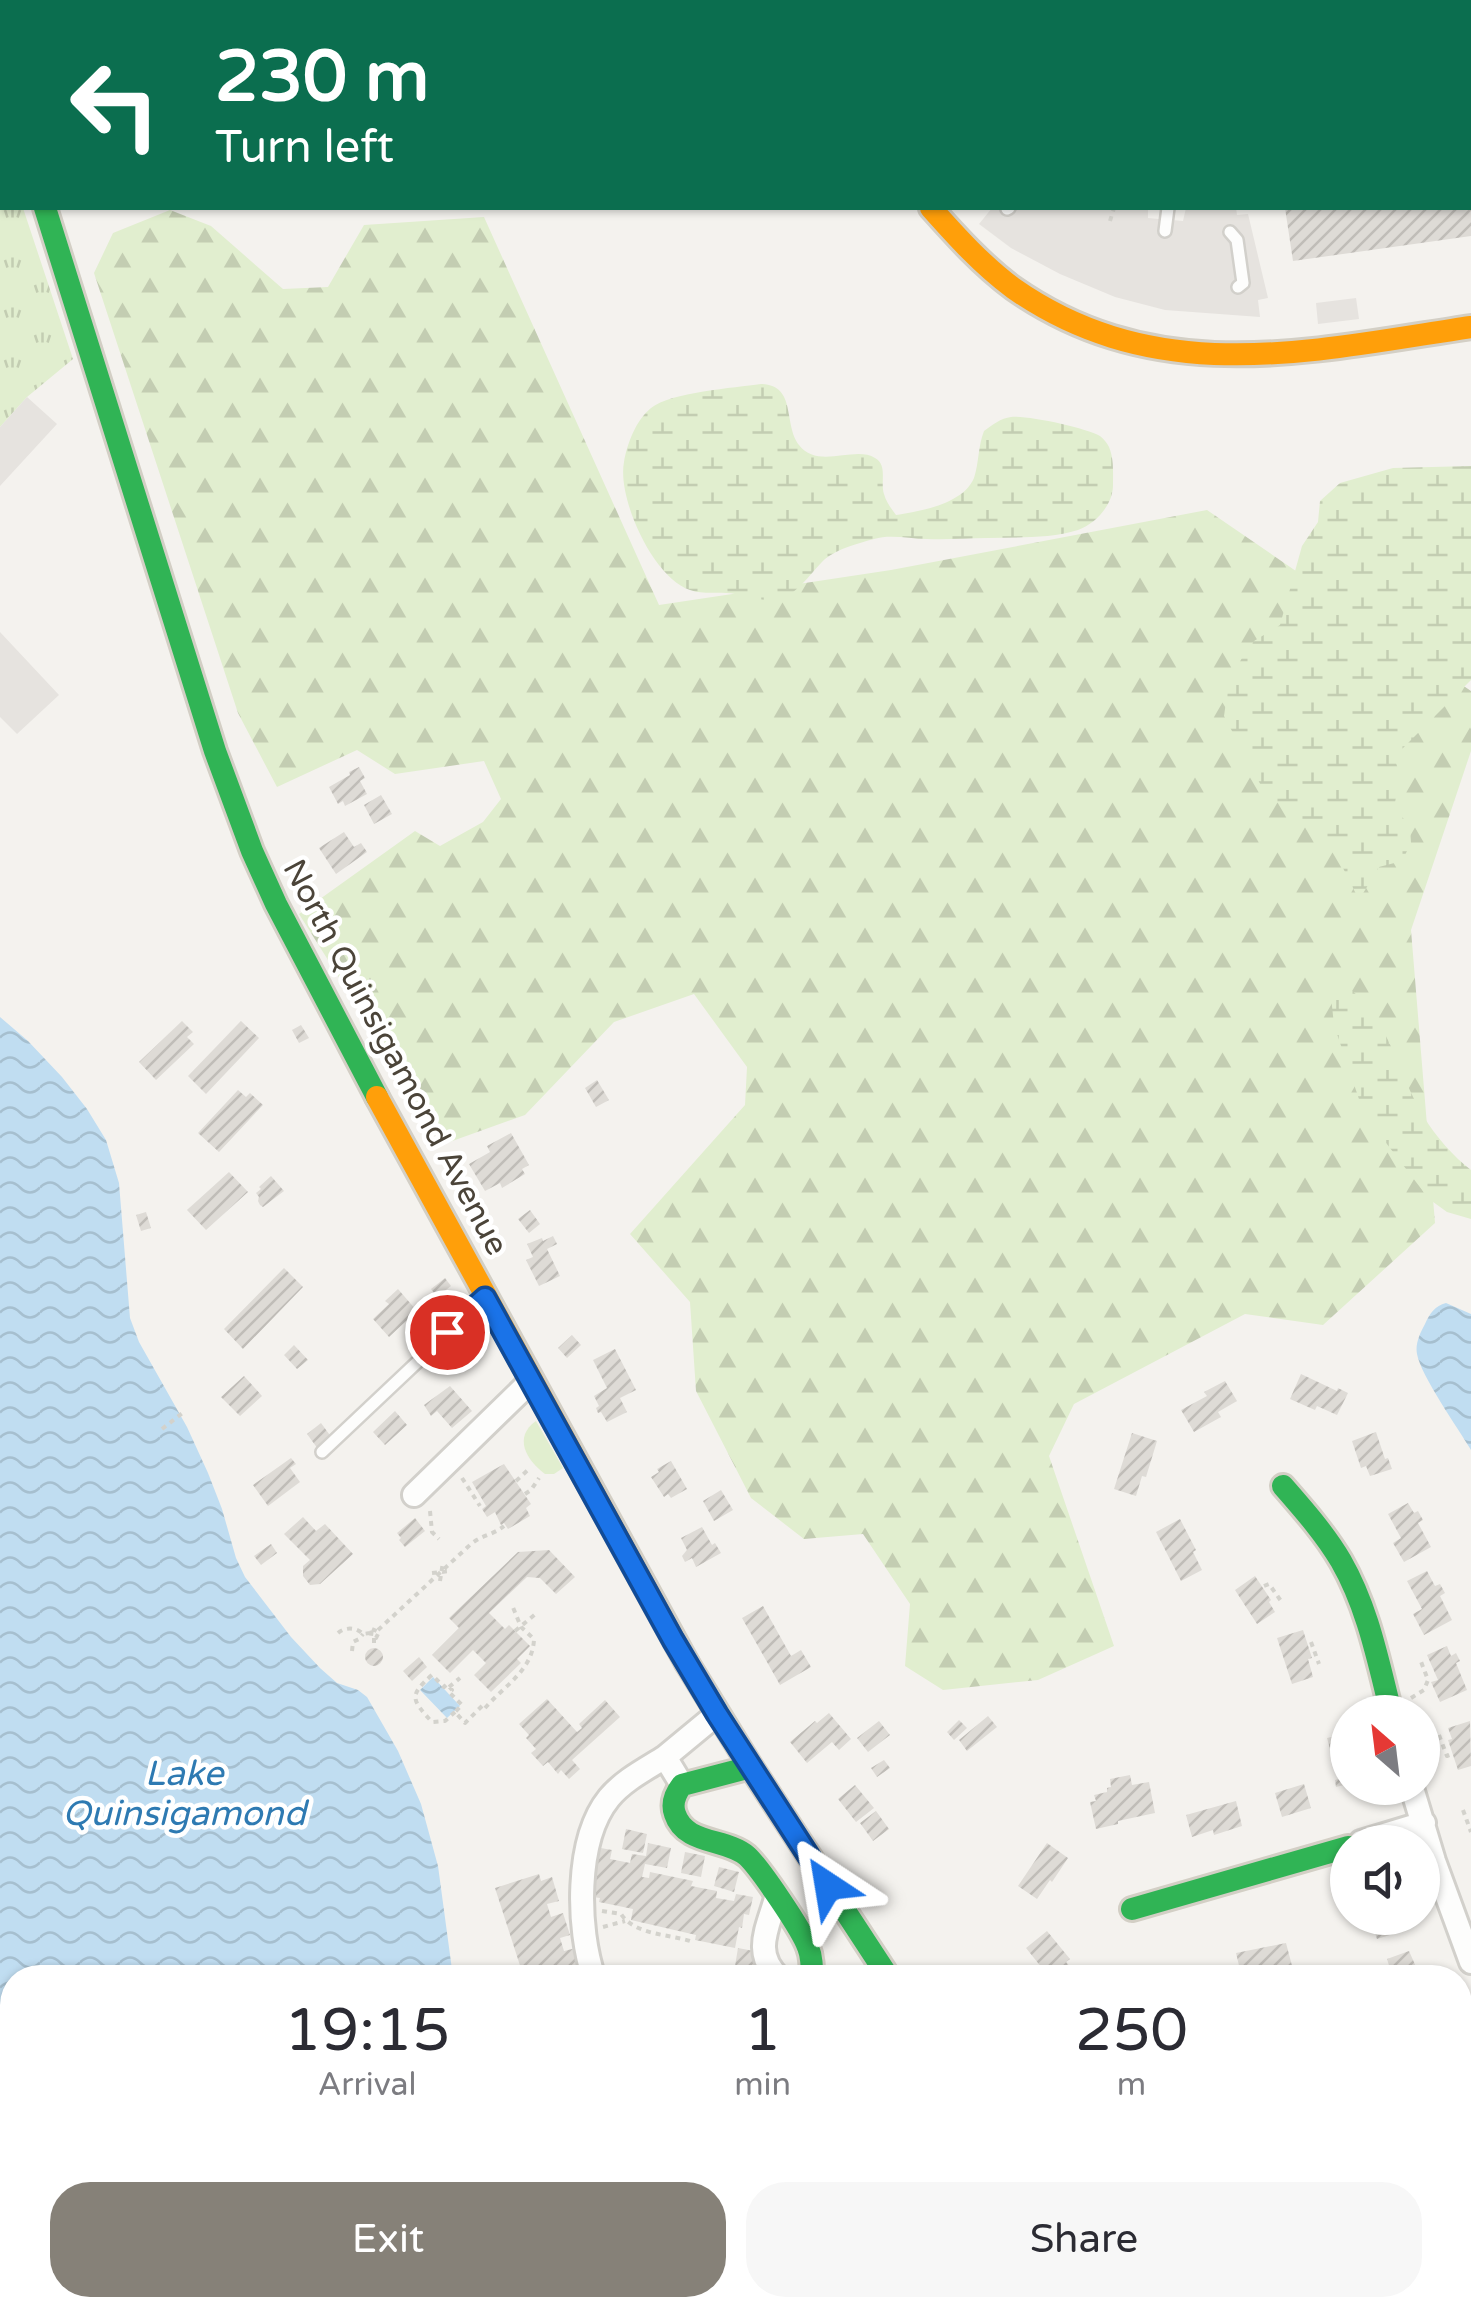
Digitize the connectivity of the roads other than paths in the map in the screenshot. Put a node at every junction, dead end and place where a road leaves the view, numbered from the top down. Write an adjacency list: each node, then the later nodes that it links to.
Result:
1 (52, 210): 8 (main road, North Quinsigamond Avenue)
2 (933, 210): 7 (main road)
3 (1168, 210): 4 (lane)
4 (1165, 231)
5 (1230, 232): 6 (lane)
6 (1238, 287)
7 (1471, 327)
8 (485, 1298): 9 (main road, North Quinsigamond Avenue); 10 (lane)
9 (532, 1380): 12 (street); 14 (main road, North Quinsigamond Avenue)
10 (322, 1452)
11 (1283, 1486): 13 (main road)
12 (422, 1503)
13 (1395, 1695)
14 (717, 1714): 15 (street); 16 (main road, North Quinsigamond Avenue)
15 (665, 1757): 17 (street); 25 (street)
16 (751, 1767): 17 (main road); 28 (main road, North Quinsigamond Avenue)
17 (682, 1786): 22 (main road)
18 (1418, 1805): 19 (street)
19 (1424, 1824): 20 (street); 24 (street)
20 (1420, 1825)
21 (1330, 1851): 23 (main road)
22 (776, 1898): 26 (street); 27 (main road)
23 (1132, 1909)
24 (1471, 1962)
25 (591, 1965)
26 (768, 1965)
27 (812, 1965)
28 (880, 1965)

